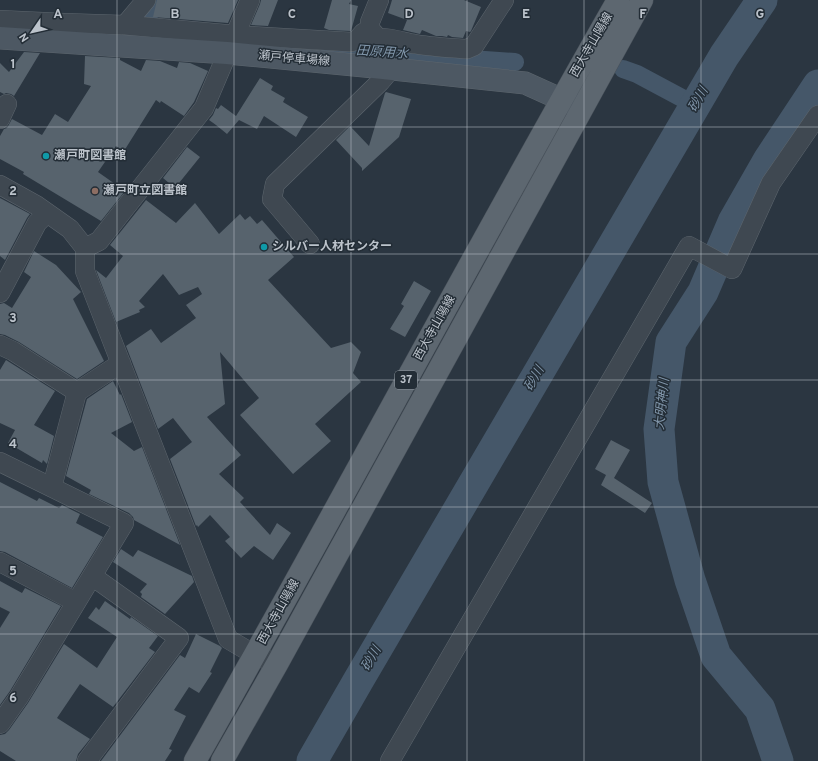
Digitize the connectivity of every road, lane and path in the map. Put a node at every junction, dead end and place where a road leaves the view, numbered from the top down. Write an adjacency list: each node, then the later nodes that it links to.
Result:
1 (146, 0): 8 (street)
2 (250, 0): 11 (street)
3 (379, 0): 12 (street)
4 (504, 0): 12 (street)
5 (618, 0): 14 (main road, 西大寺山陽線 / 37)
6 (642, 0): 15 (main road, 西大寺山陽線 / 37)
7 (0, 20): 9 (street)
8 (124, 25): 9 (street); 11 (street)
9 (64, 33): 10 (main road, 瀬戸停車場線); 11 (main road, 瀬戸停車場線)
10 (0, 38)
11 (231, 44): 12 (main road, 瀬戸停車場線); 12 (street); 20 (street)
12 (371, 47): 13 (main road, 瀬戸停車場線)
13 (391, 69): 14 (main road, 瀬戸停車場線); 19 (street)
14 (561, 100): 15 (main road, 瀬戸停車場線); 30 (main road, 西大寺山陽線 / 37)
15 (582, 108): 31 (main road, 西大寺山陽線 / 37)
16 (818, 115): 36 (street)
17 (0, 185): 18 (street)
18 (47, 213): 20 (street); 21 (street)
19 (310, 244)
20 (85, 248): 23 (street)
21 (0, 293)
22 (0, 345): 24 (street)
23 (121, 362): 24 (street); 30 (street)
24 (77, 392): 26 (street)
25 (0, 462): 26 (street)
26 (52, 487): 28 (street)
27 (0, 562): 29 (street)
28 (92, 576): 29 (street); 33 (street)
29 (76, 602): 32 (street)
30 (255, 655): 31 (street); 34 (main road, 西大寺山陽線 / 37)
31 (277, 664): 35 (main road, 西大寺山陽線 / 37)
32 (0, 724)
33 (87, 761)
34 (194, 761)
35 (222, 761)
36 (390, 761)

